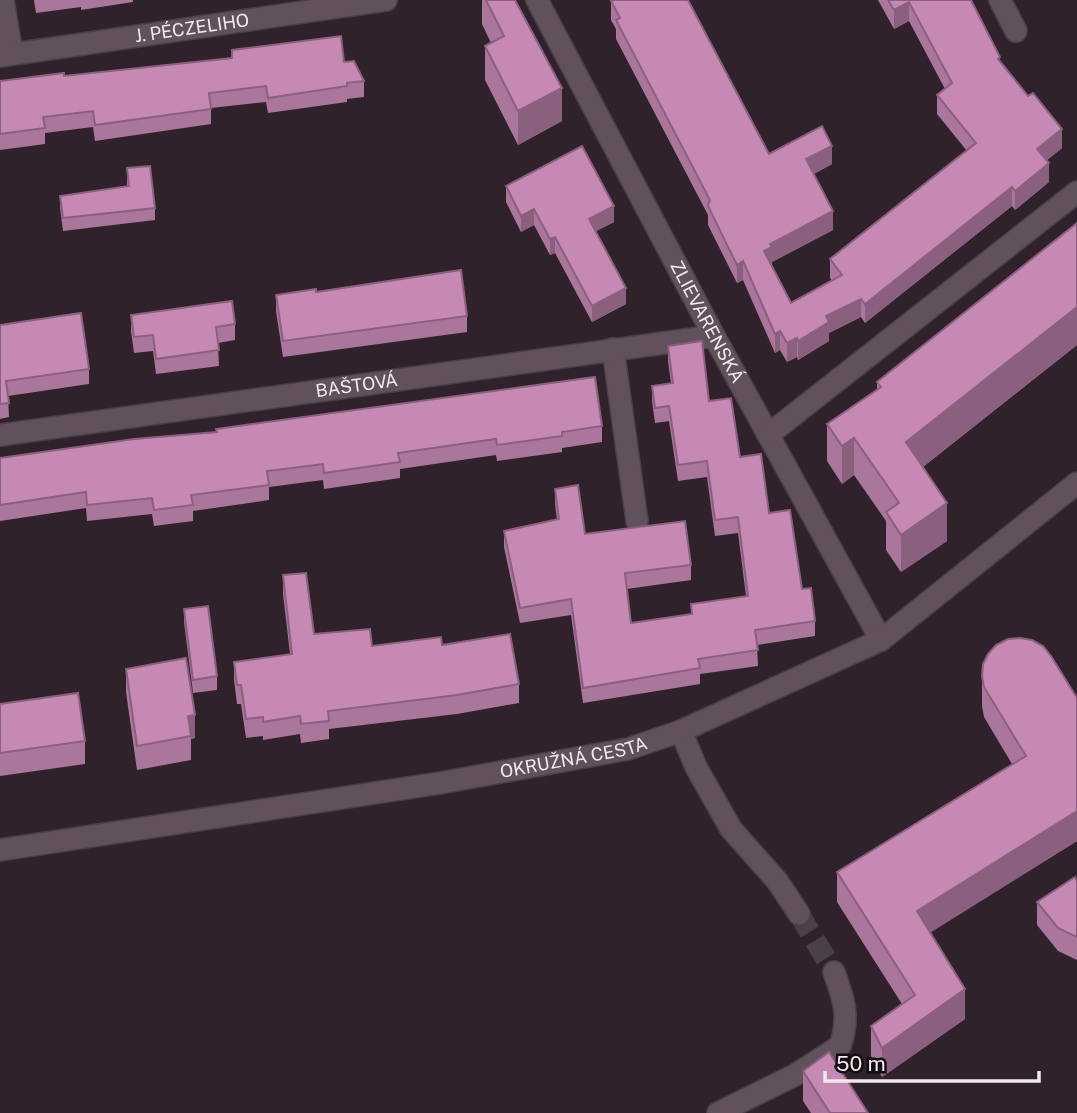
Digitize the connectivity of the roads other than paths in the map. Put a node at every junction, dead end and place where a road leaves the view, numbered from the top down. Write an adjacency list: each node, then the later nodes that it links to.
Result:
1 (3, 0): 6 (street)
2 (386, 0): 6 (street, J. PÉCZELIHO)
3 (537, 0): 8 (street, ZLIEVARENSKÁ)
4 (1000, 0): 5 (street)
5 (1016, 31)
6 (6, 55)
7 (1077, 192): 11 (street)
8 (714, 336): 9 (street, BAŠTOVÁ); 11 (street, ZLIEVARENSKÁ)
9 (614, 349): 10 (street, BAŠTOVÁ); 13 (street)
10 (0, 435)
11 (768, 435): 14 (street, ZLIEVARENSKÁ)
12 (1077, 483): 14 (street, OKRUŽNÁ CESTA)
13 (637, 521)
14 (881, 640): 15 (street, OKRUŽNÁ CESTA)
15 (681, 731): 16 (street, OKRUŽNÁ CESTA); 17 (street)
16 (0, 850)
17 (799, 914)
18 (834, 972): 19 (street)
19 (718, 1113)

